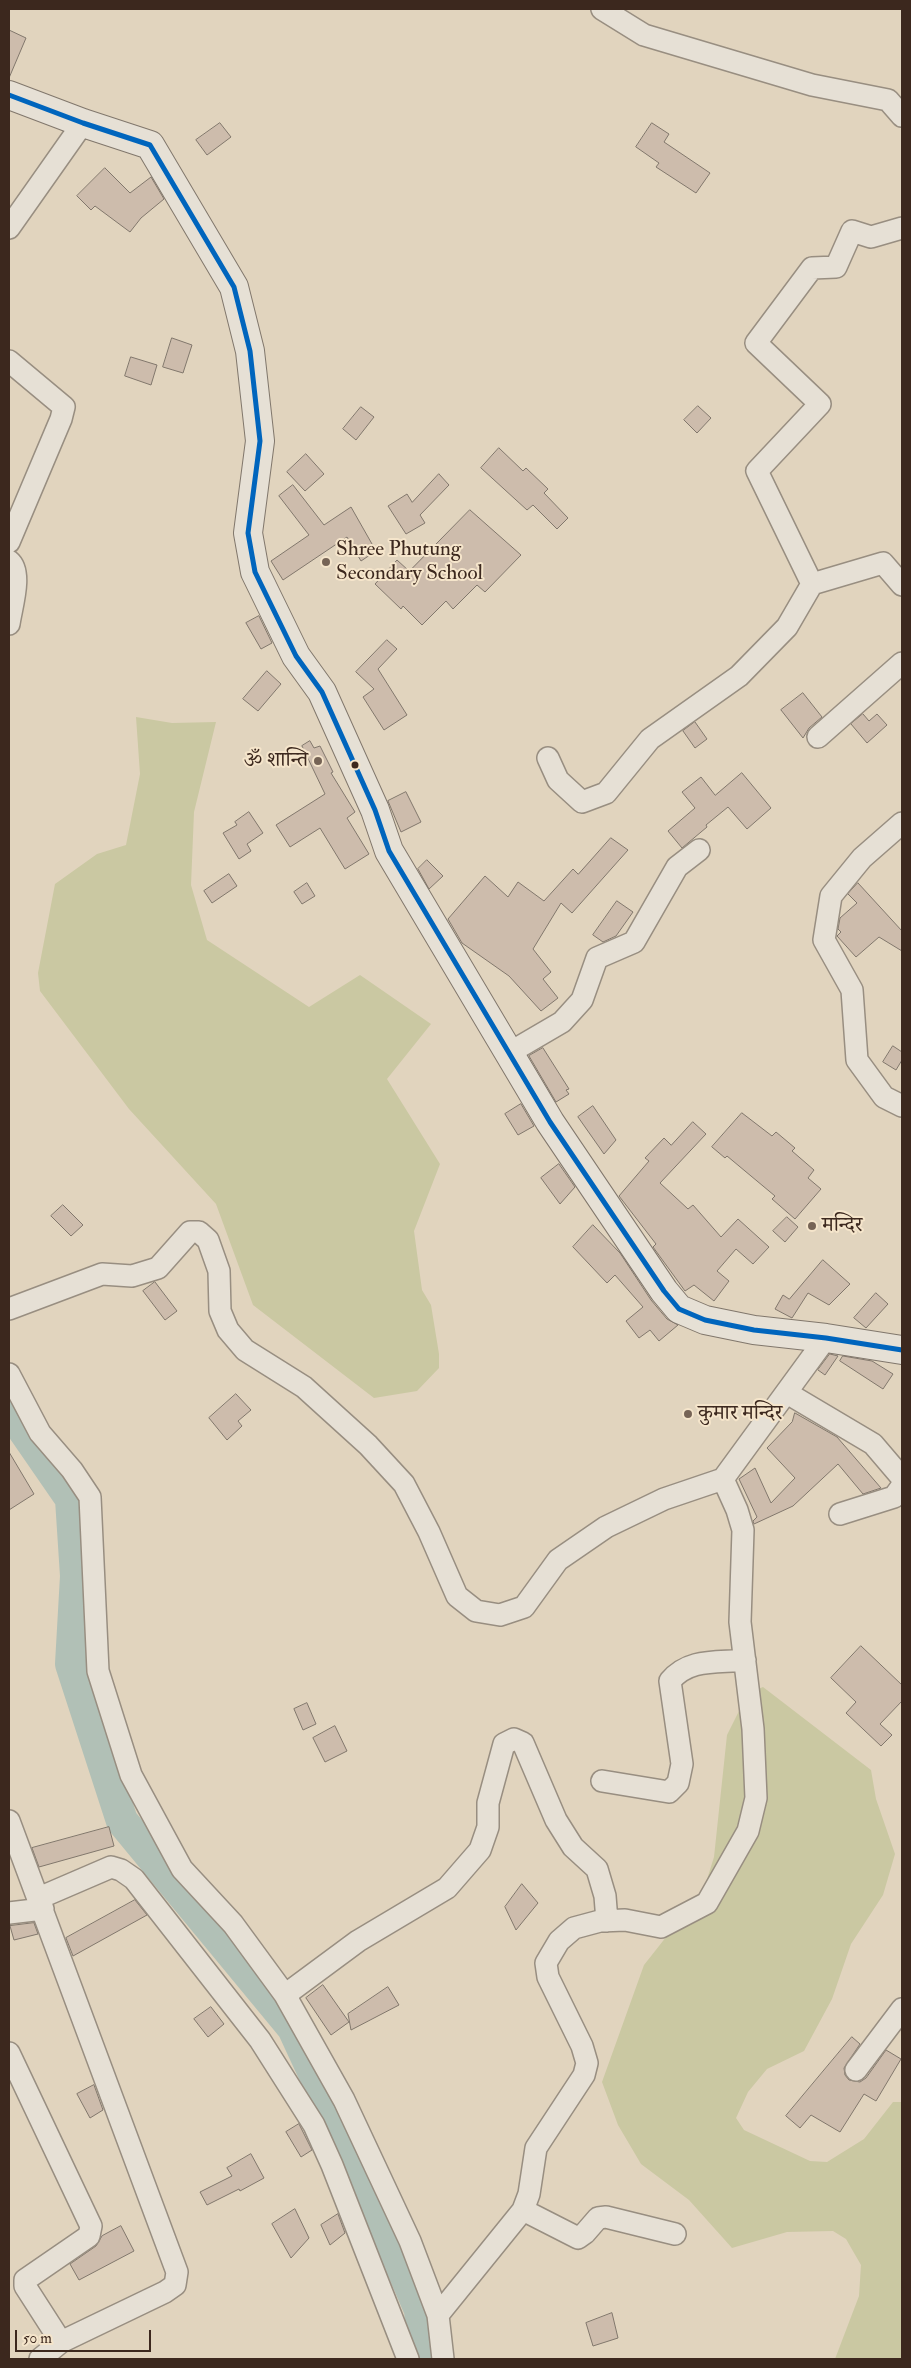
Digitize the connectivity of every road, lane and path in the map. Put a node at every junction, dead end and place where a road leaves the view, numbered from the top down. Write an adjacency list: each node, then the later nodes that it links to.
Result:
1 (602, 9): 3 (street)
2 (9, 95): 4 (street)
3 (902, 116)
4 (83, 123): 5 (street); 18 (street)
5 (9, 228)
6 (902, 228): 10 (street)
7 (9, 361): 8 (street)
8 (9, 542)
9 (9, 561): 12 (street)
10 (812, 584): 11 (street); 15 (street)
11 (902, 585)
12 (9, 624)
13 (902, 663): 14 (street)
14 (818, 737)
15 (548, 758)
16 (902, 823): 19 (street)
17 (700, 850): 18 (street)
18 (509, 1053): 21 (street)
19 (902, 1106)
20 (9, 1309): 25 (street)
21 (826, 1338): 22 (street); 24 (street)
22 (902, 1350)
23 (9, 1374): 35 (street)
24 (787, 1393): 25 (street); 26 (street)
25 (723, 1479): 29 (street)
26 (902, 1482)
27 (902, 1486): 28 (street)
28 (840, 1514)
29 (744, 1660): 30 (street); 34 (street)
30 (602, 1781)
31 (9, 1821): 32 (street)
32 (41, 1903): 33 (street); 42 (street); 44 (street)
33 (9, 1913)
34 (607, 1921): 35 (street); 39 (street)
35 (285, 1995): 41 (street)
36 (902, 2009): 38 (street)
37 (9, 2053): 42 (street)
38 (856, 2070)
39 (523, 2210): 40 (street); 41 (street)
40 (675, 2234)
41 (438, 2315): 45 (street)
42 (61, 2342): 43 (street)
43 (40, 2359)
44 (408, 2359)
45 (443, 2359)

